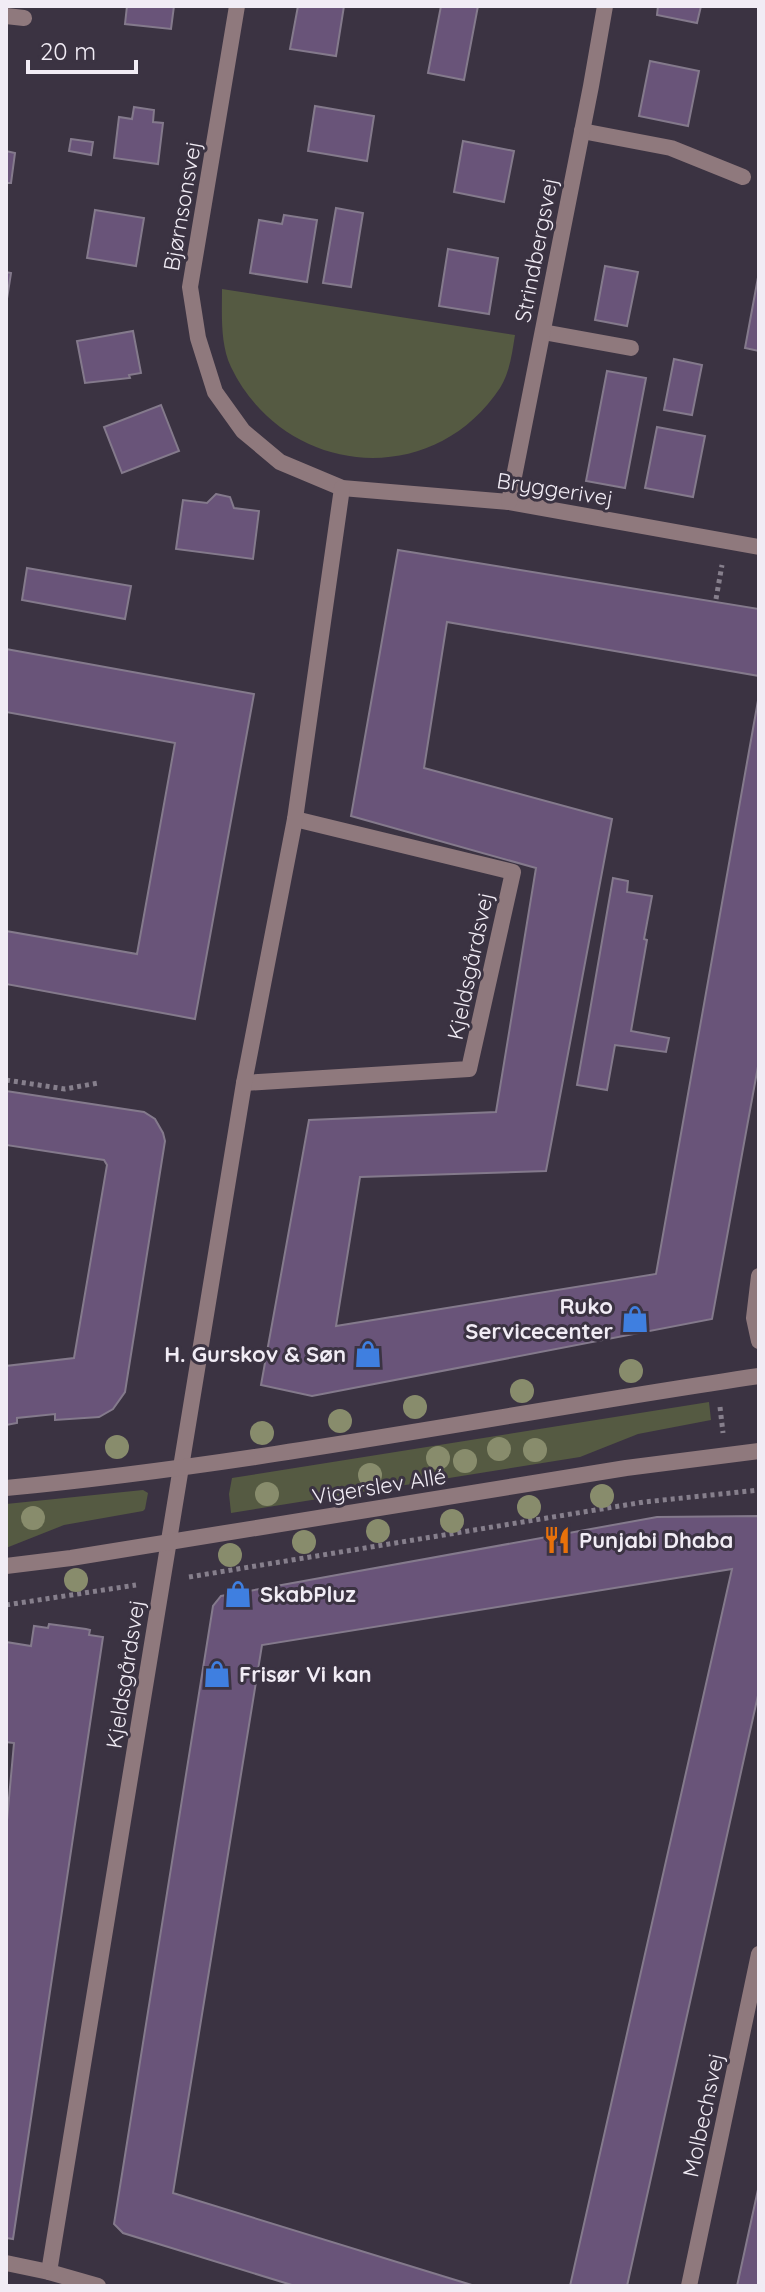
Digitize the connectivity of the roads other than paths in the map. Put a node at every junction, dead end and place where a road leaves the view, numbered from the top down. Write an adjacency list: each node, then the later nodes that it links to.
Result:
1 (237, 6): 9 (street, Bjørnsonsvej)
2 (605, 6): 5 (street, Strindbergsvej)
3 (6, 16): 4 (street)
4 (24, 18)
5 (582, 131): 6 (street); 7 (street, Strindbergsvej)
6 (743, 177)
7 (543, 332): 8 (street); 10 (street, Strindbergsvej)
8 (631, 348)
9 (342, 488): 10 (street, Bryggerivej); 12 (street, Kjeldsgårdsvej)
10 (509, 502): 11 (street, Bryggerivej)
11 (759, 547)
12 (295, 819): 13 (street, Kjeldsgårdsvej); 13 (street, Kjeldsgårdsvej)
13 (244, 1083): 18 (street, Kjeldsgårdsvej)
14 (759, 1276): 15 (street)
15 (759, 1341)
16 (759, 1376): 18 (street)
17 (759, 1451): 20 (street, Vigerslev Allé)
18 (181, 1467): 19 (street); 20 (street, Kjeldsgårdsvej)
19 (6, 1488)
20 (169, 1541): 21 (street, Vigerslev Allé); 24 (street, Kjeldsgårdsvej)
21 (6, 1566)
22 (759, 1954): 26 (street, Molbechsvej)
23 (6, 2263): 24 (street)
24 (49, 2272): 25 (street)
25 (98, 2286)
26 (689, 2286)

